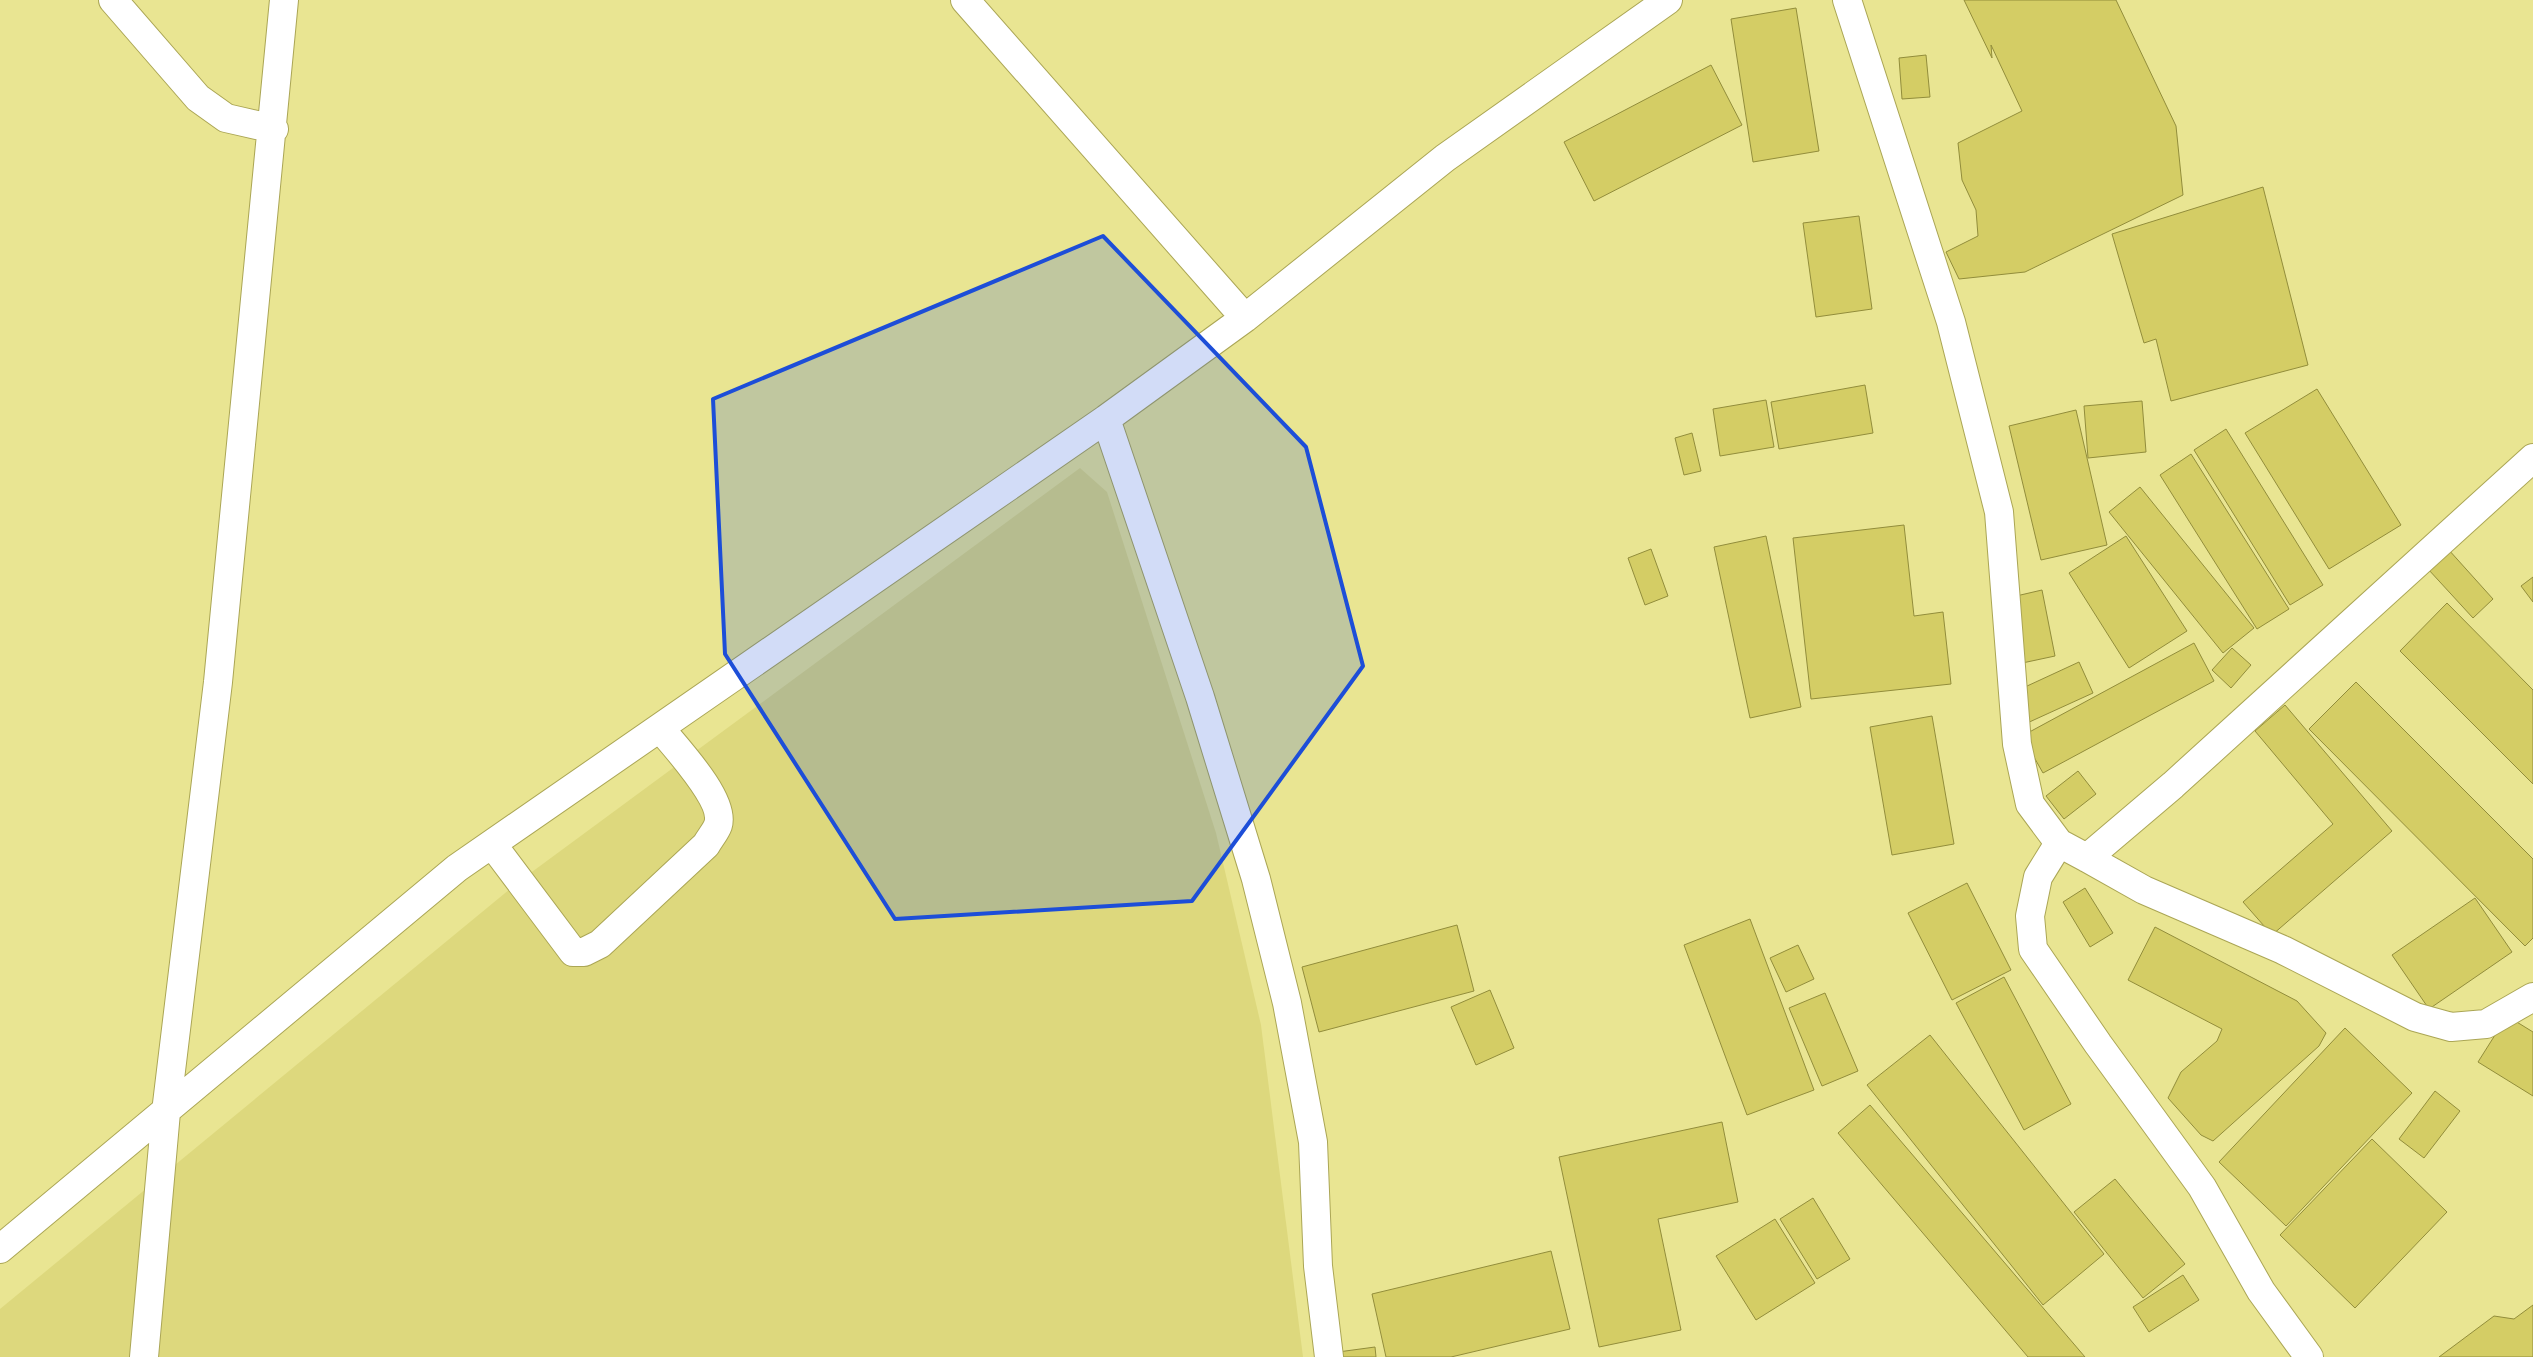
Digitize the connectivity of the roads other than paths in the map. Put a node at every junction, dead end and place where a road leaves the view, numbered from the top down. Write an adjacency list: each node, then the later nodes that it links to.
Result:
1 (113, 0): 6 (street)
2 (284, 0): 6 (street)
3 (965, 0): 7 (street)
4 (1668, 0): 7 (street)
5 (1847, 0): 11 (street)
6 (274, 129): 15 (street)
7 (1245, 318): 8 (street)
8 (1106, 419): 10 (street); 18 (street)
9 (2533, 458): 13 (street)
10 (660, 728): 12 (street); 12 (street)
11 (2059, 843): 13 (street); 19 (street)
12 (492, 844): 15 (street)
13 (2087, 858): 14 (street)
14 (2533, 996)
15 (166, 1112): 16 (street); 17 (street)
16 (0, 1249)
17 (144, 1357)
18 (1329, 1357)
19 (2309, 1357)

